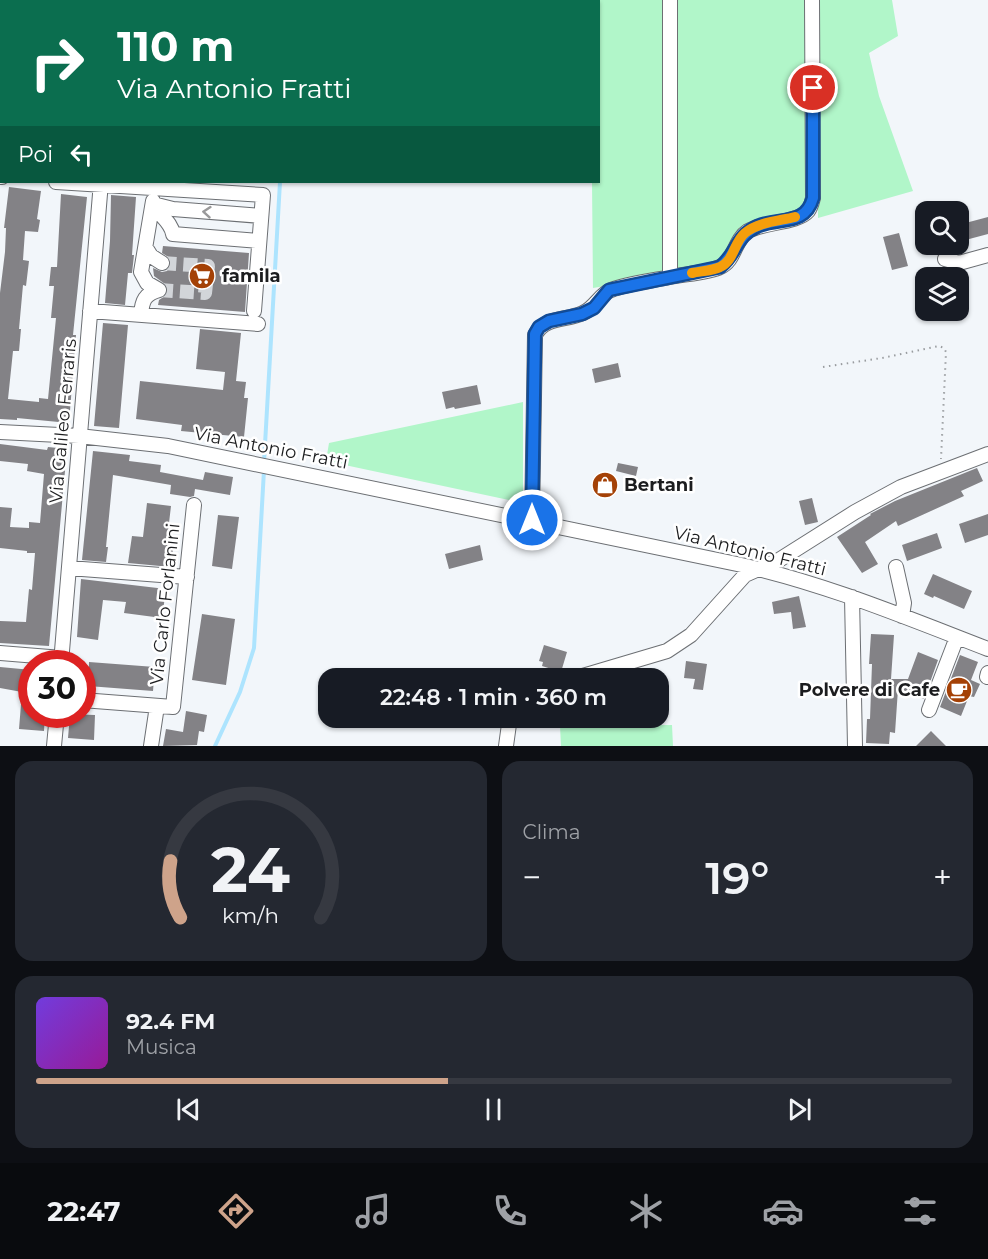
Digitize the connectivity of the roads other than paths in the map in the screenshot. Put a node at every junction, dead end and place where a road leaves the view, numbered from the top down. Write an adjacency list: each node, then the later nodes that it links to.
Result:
1 (670, 0): 12 (street)
2 (812, 0): 12 (street)
3 (100, 183): 4 (street); 13 (street, Via Galileo Ferraris)
4 (154, 187): 5 (street); 6 (street)
5 (153, 204): 6 (street, one-way to 5); 7 (street); 8 (street)
6 (261, 216): 7 (street)
7 (259, 241): 14 (street)
8 (146, 248): 11 (street); 14 (street)
9 (988, 255): 10 (street)
10 (945, 259)
11 (162, 263)
12 (670, 277): 20 (street)
13 (90, 311): 14 (street); 16 (street, Via Galileo Ferraris)
14 (141, 315)
15 (0, 432): 16 (street, Via Antonio Fratti)
16 (79, 436): 20 (street, Via Antonio Fratti); 22 (street, Via Galileo Ferraris)
17 (988, 443): 18 (street)
18 (988, 454): 23 (street)
19 (194, 505): 24 (street, Via Carlo Forlanini)
20 (531, 527): 23 (street, Via Antonio Fratti)
21 (896, 567): 26 (street)
22 (69, 568): 24 (street); 29 (street, Via Galileo Ferraris)
23 (757, 568): 25 (street, Via Antonio Fratti); 32 (street)
24 (187, 577): 34 (street, Via Carlo Forlanini)
25 (852, 597): 26 (street, Via Antonio Fratti); 41 (street)
26 (902, 616): 27 (street, Via Antonio Fratti)
27 (957, 637): 28 (street, Via Antonio Fratti); 35 (street)
28 (988, 649)
29 (62, 650)
30 (0, 654): 31 (street)
31 (18, 656)
32 (610, 668)
33 (96, 701): 34 (street)
34 (157, 706): 39 (street)
35 (929, 710)
36 (56, 728): 38 (street)
37 (508, 728): 40 (street)
38 (54, 746)
39 (151, 746)
40 (506, 746)
41 (855, 746)

